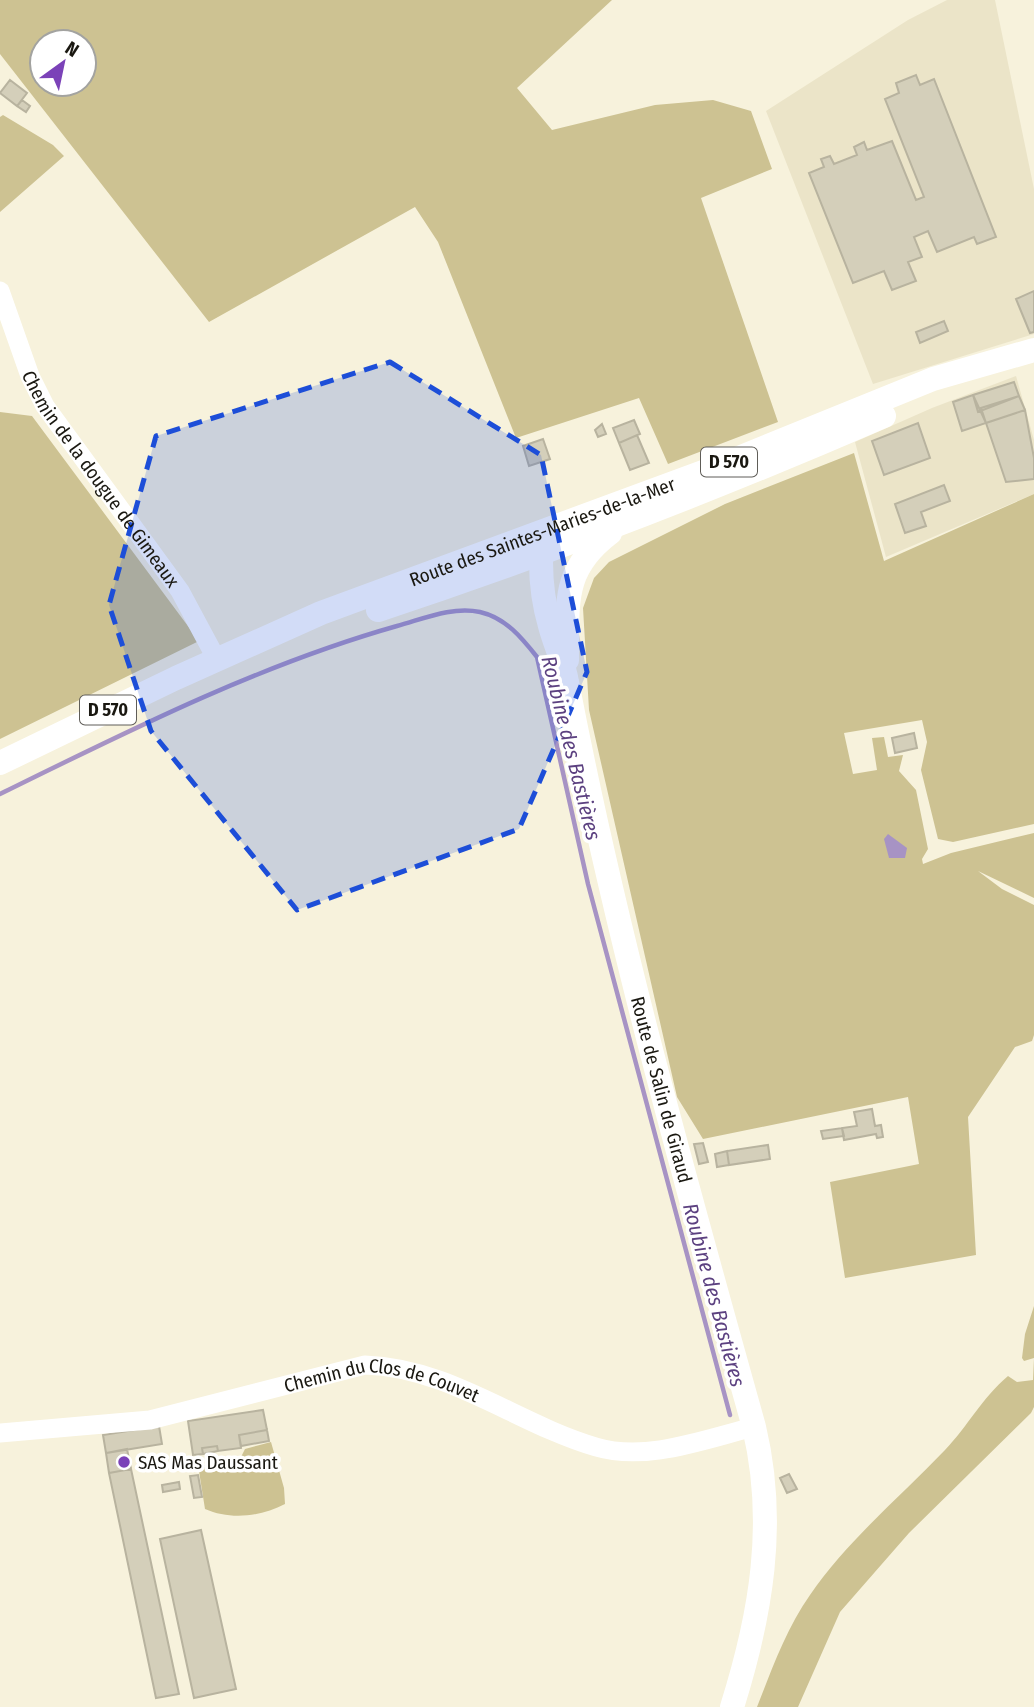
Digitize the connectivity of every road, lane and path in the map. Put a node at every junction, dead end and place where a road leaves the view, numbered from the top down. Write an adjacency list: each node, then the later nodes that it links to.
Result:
1 (0, 291): 10 (street, Chemin de la dougue de Gimeaux)
2 (1034, 350): 5 (main road, Route des Saintes-Maries-de-la-Mer / D 570)
3 (1034, 365): 4 (main road, Route des Saintes-Maries-de-la-Mer / D 570)
4 (628, 520): 5 (main road, Route des Saintes-Maries-de-la-Mer / D 570); 7 (main road, Route de Salin de Giraud)
5 (546, 544): 6 (main road, Route des Saintes-Maries-de-la-Mer / D 570); 7 (main road, Route de Salin de Giraud); 8 (main road, Route de Salin de Giraud); 9 (main road, Route des Saintes-Maries-de-la-Mer / D 570)
6 (478, 576): 8 (main road); 9 (main road, Route des Saintes-Maries-de-la-Mer / D 570)
7 (569, 585): 11 (main road, Route de Salin de Giraud)
8 (544, 603): 11 (main road, Route de Salin de Giraud)
9 (250, 647): 10 (main road, Route des Saintes-Maries-de-la-Mer / D 570)
10 (217, 660): 12 (main road, Route des Saintes-Maries-de-la-Mer / D 570)
11 (567, 678): 13 (main road, Route de Salin de Giraud)
12 (0, 763)
13 (754, 1427): 14 (street, Chemin du Clos de Couvet); 15 (main road, Route de Salin de Giraud)
14 (0, 1433)
15 (732, 1707)

